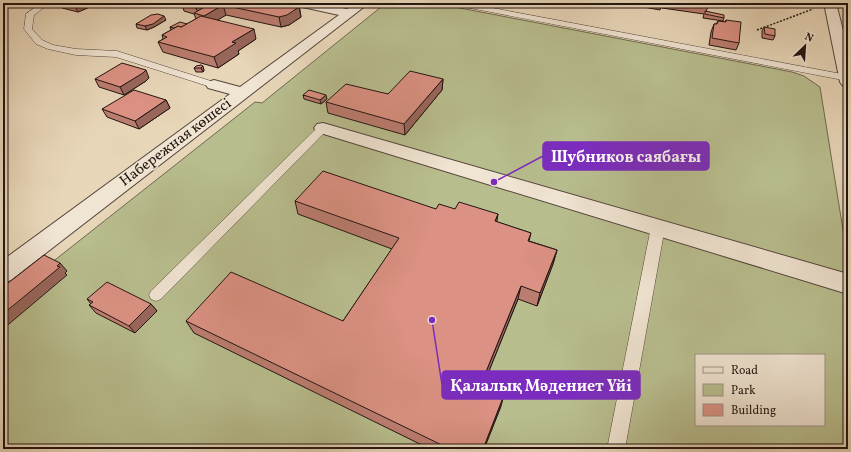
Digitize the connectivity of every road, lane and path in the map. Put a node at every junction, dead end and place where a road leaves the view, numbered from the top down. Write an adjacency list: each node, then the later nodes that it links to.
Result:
1 (46, 3): 10 (lane)
2 (302, 3): 6 (street, Набережная көшесі)
3 (454, 3): 9 (lane)
4 (813, 3): 8 (path)
5 (830, 3): 7 (street)
6 (356, 8): 11 (street, Набережная көшесі)
7 (841, 26): 9 (street)
8 (757, 30)
9 (848, 80)
10 (214, 85): 11 (street)
11 (243, 93): 14 (street, Набережная көшесі)
12 (324, 128): 13 (street); 16 (lane)
13 (658, 227): 15 (street); 17 (lane)
14 (3, 273)
15 (848, 284)
16 (156, 295)
17 (616, 449)

